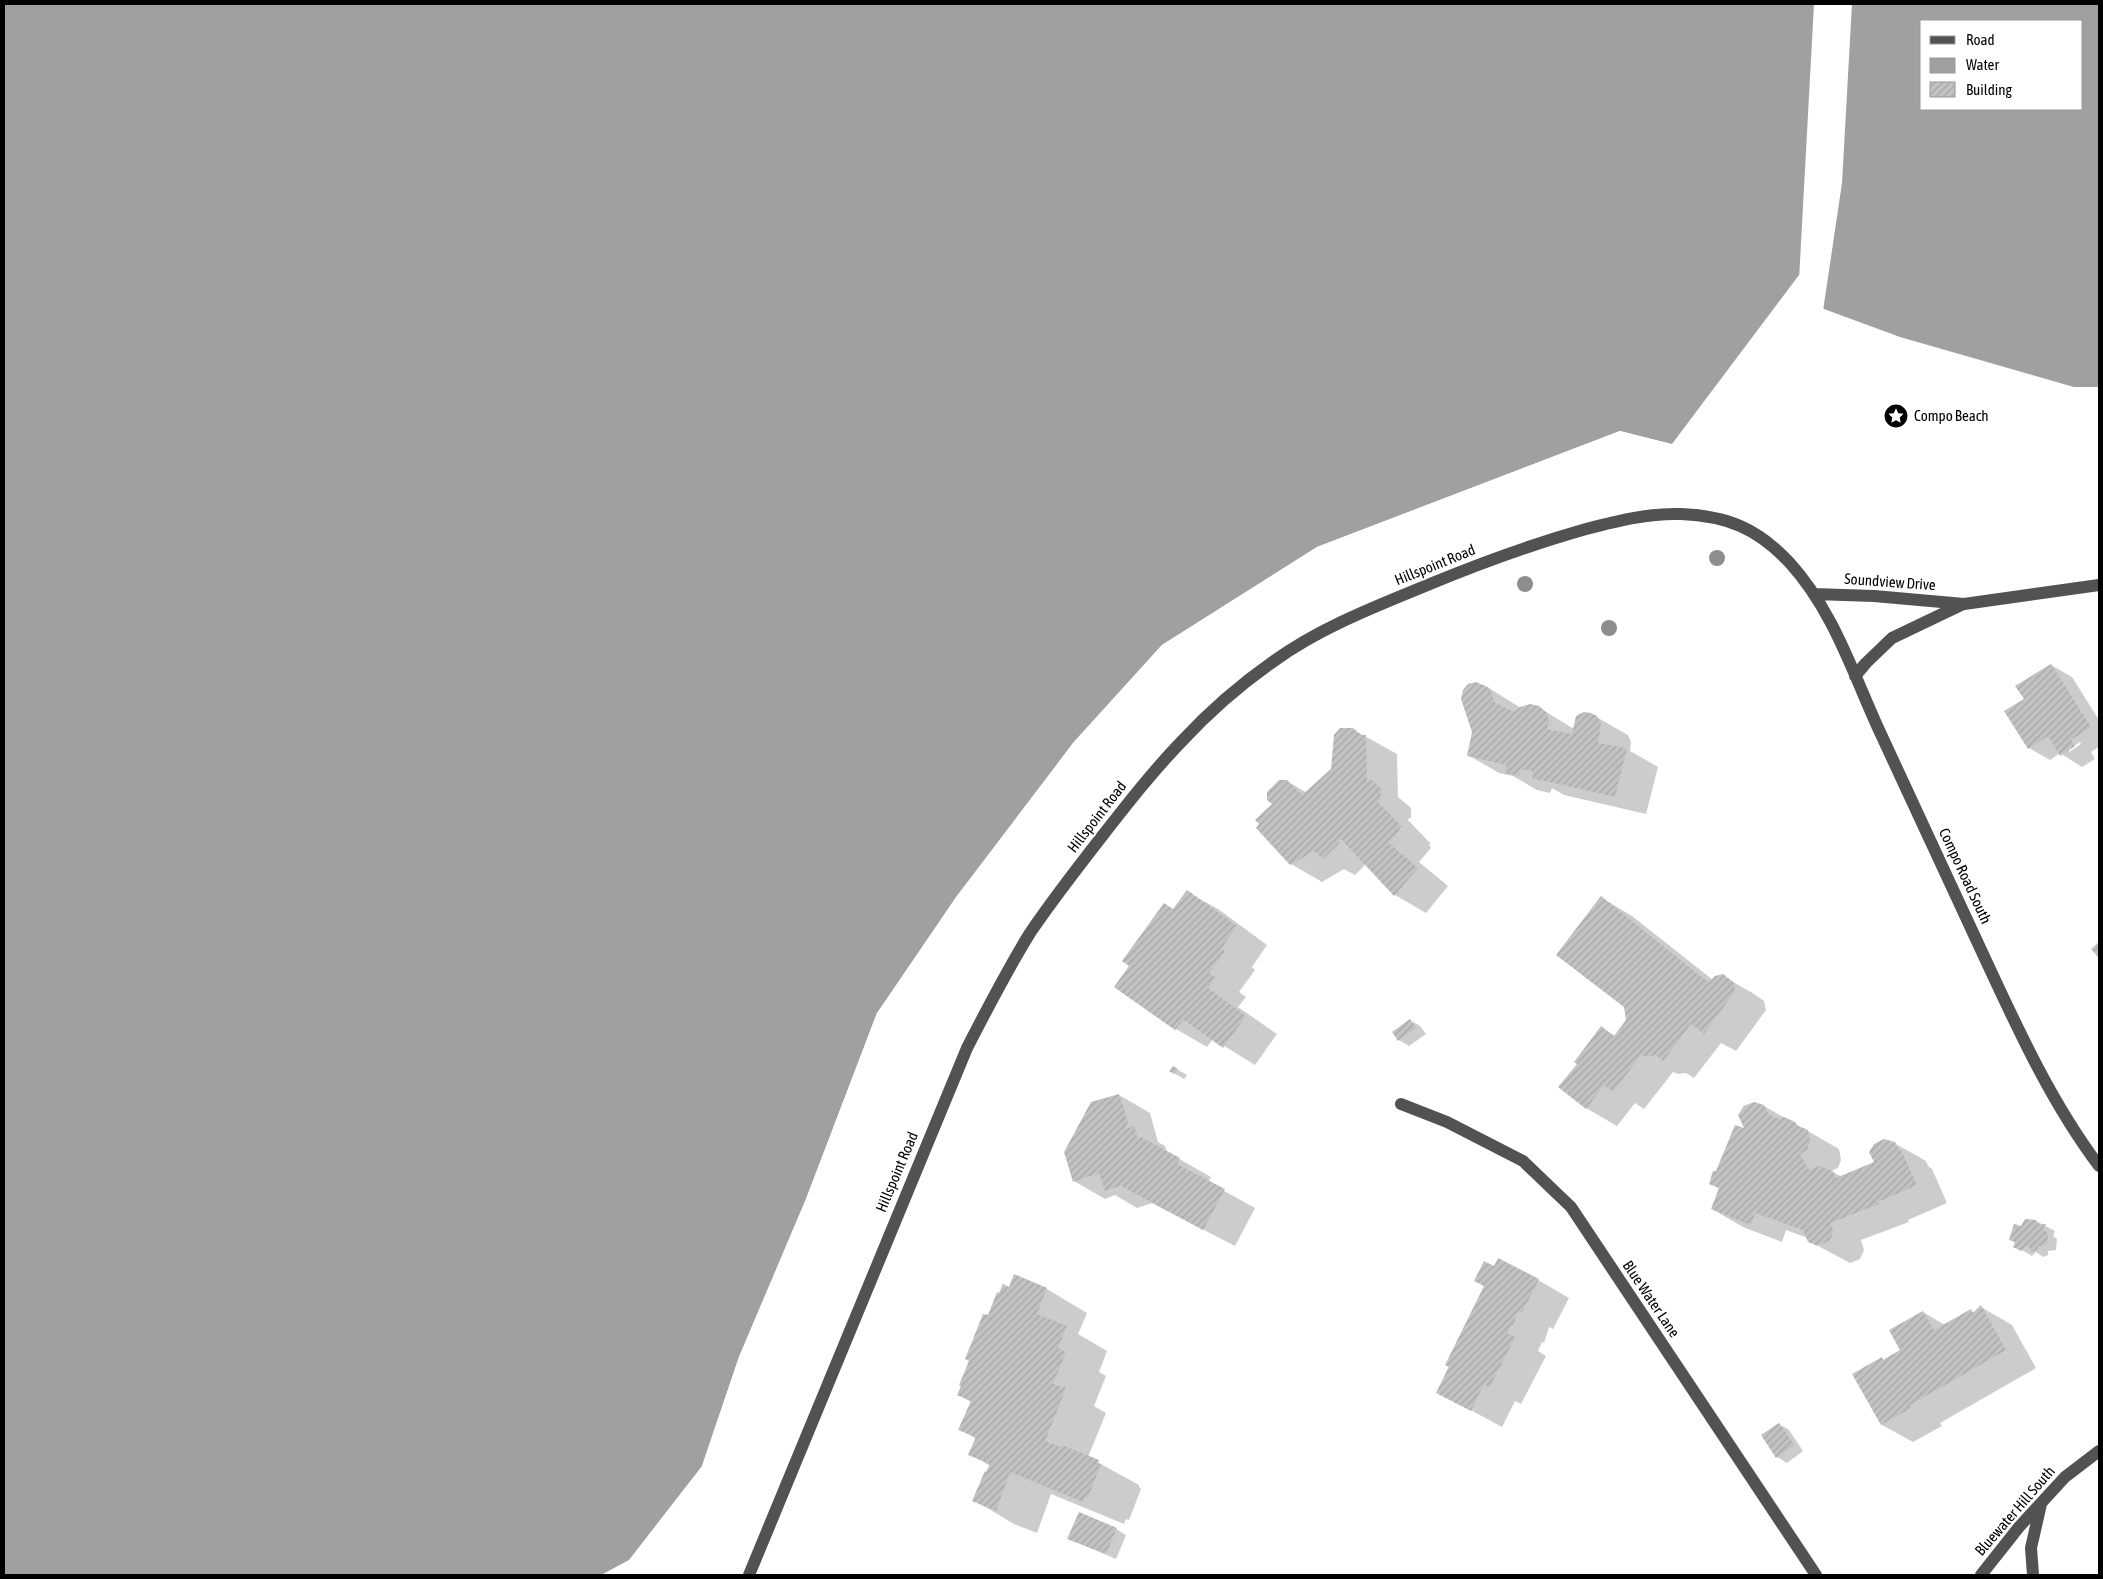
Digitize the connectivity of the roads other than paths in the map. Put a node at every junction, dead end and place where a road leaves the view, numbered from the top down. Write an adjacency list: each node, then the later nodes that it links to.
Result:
1 (2099, 585): 3 (street, Soundview Drive)
2 (1814, 594): 3 (street, Soundview Drive); 4 (street, Compo Road South); 9 (street, Hillspoint Road)
3 (1964, 604): 4 (street, Soundview Drive)
4 (1856, 676): 6 (street, Compo Road South)
5 (1401, 1104): 10 (street, Blue Water Lane)
6 (2099, 1166)
7 (2099, 1451): 8 (street, Bluewater Hill South)
8 (2041, 1502): 11 (street, Bluewater Hill South); 12 (street)
9 (749, 1575)
10 (1816, 1575)
11 (1981, 1575)
12 (2032, 1575)

